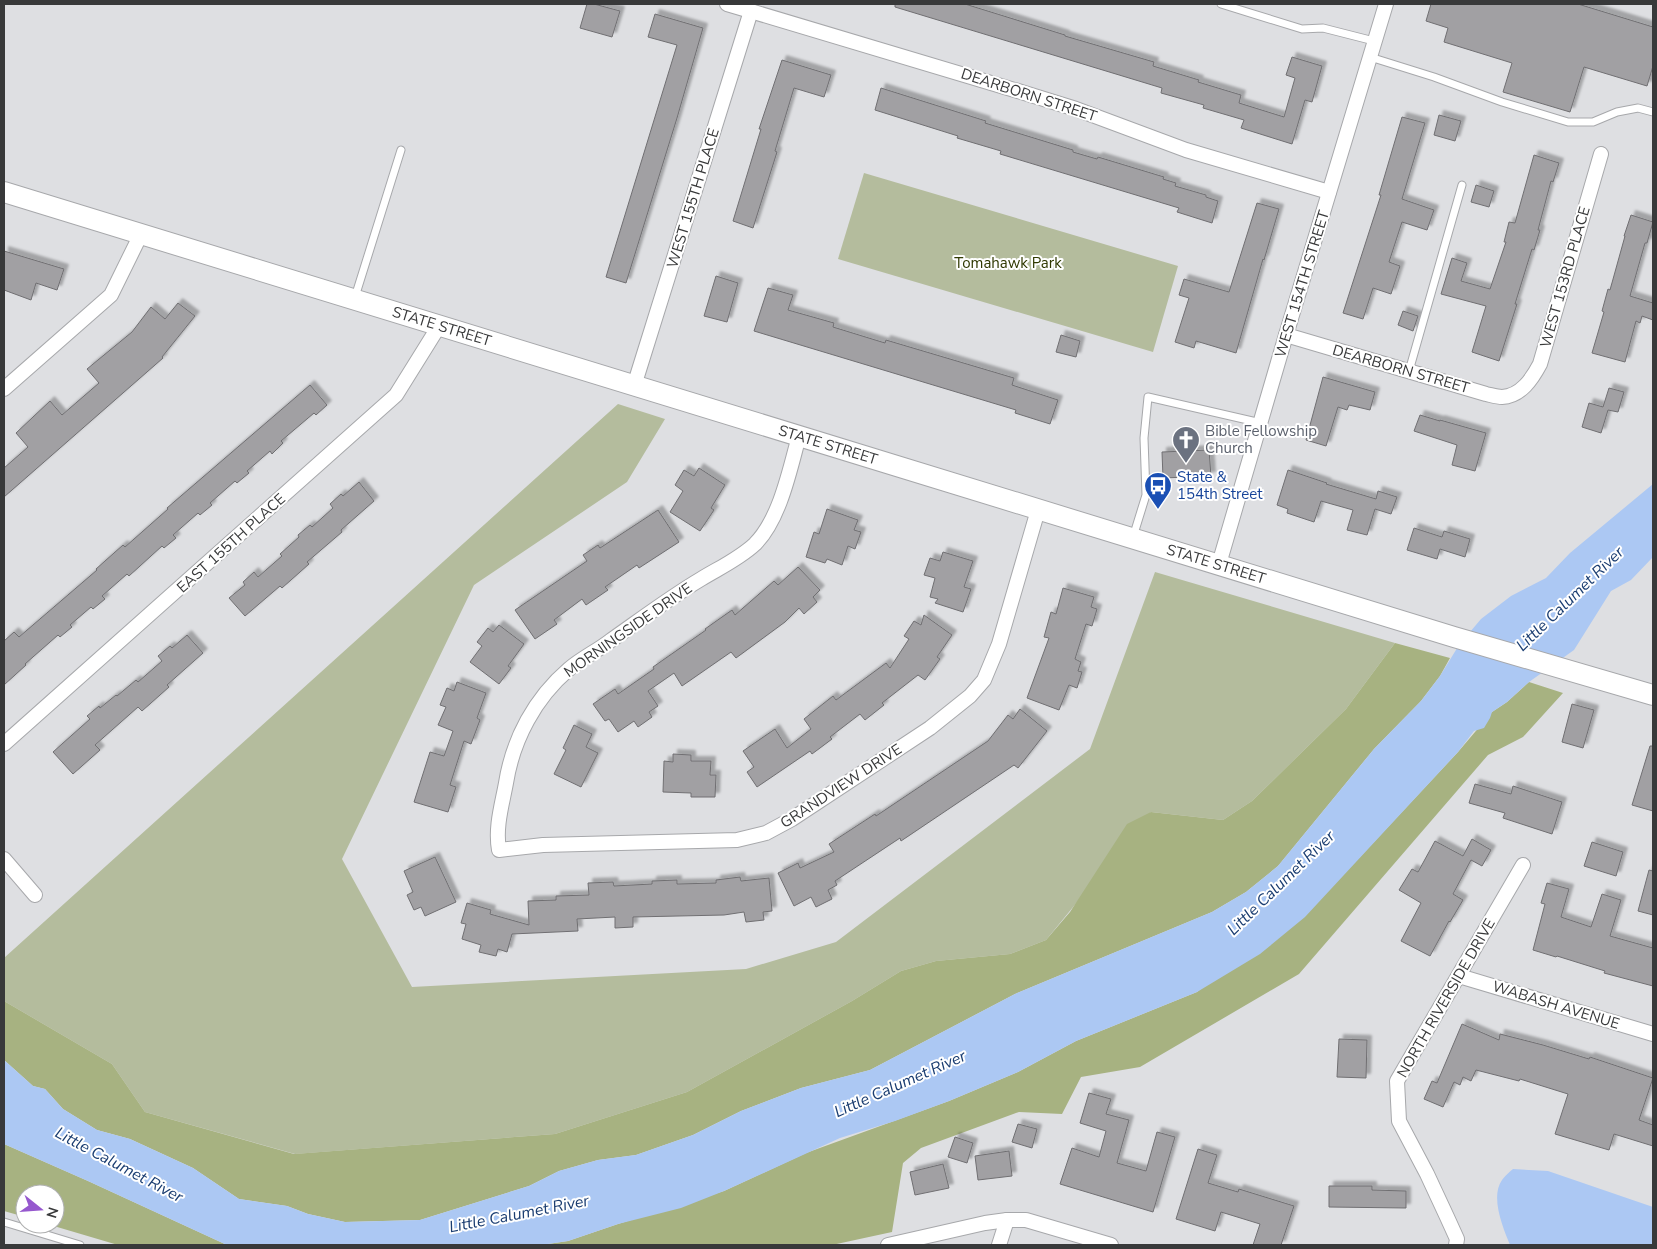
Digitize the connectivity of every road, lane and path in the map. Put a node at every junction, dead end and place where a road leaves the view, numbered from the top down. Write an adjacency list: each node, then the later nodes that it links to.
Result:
1 (727, 4): 4 (street, DEARBORN STREET)
2 (1221, 4): 5 (lane)
3 (1386, 4): 5 (street, WEST 154TH STREET)
4 (751, 11): 12 (street, DEARBORN STREET); 18 (street, WEST 155TH PLACE)
5 (1374, 41): 6 (street, WEST 154TH STREET)
6 (1370, 57): 7 (lane); 12 (street, WEST 154TH STREET)
7 (1653, 112)
8 (401, 150): 14 (lane)
9 (1601, 154): 20 (street, WEST 153RD PLACE)
10 (1462, 185): 17 (lane)
11 (4, 192): 13 (main road, STATE STREET)
12 (1329, 192): 16 (street, WEST 154TH STREET)
13 (141, 234): 14 (main road, STATE STREET); 19 (street)
14 (354, 299): 15 (main road, STATE STREET)
15 (439, 326): 18 (main road, STATE STREET); 27 (street, EAST 155TH PLACE)
16 (1286, 335): 17 (street, DEARBORN STREET); 21 (street, WEST 154TH STREET)
17 (1409, 371): 20 (street, DEARBORN STREET)
18 (634, 386): 22 (main road, STATE STREET)
19 (4, 389)
20 (1516, 393)
21 (1260, 422): 24 (lane); 25 (street, WEST 154TH STREET)
22 (799, 436): 23 (main road, STATE STREET); 28 (street, MORNINGSIDE DRIVE)
23 (1038, 510): 24 (main road, STATE STREET); 28 (street, GRANDVIEW DRIVE)
24 (1133, 538): 25 (main road, STATE STREET)
25 (1219, 564): 26 (main road, STATE STREET)
26 (1653, 694)
27 (4, 744)
28 (499, 850)
29 (4, 859): 31 (street)
30 (1523, 865): 32 (street, NORTH RIVERSIDE DRIVE)
31 (35, 896)
32 (1459, 976): 33 (street, WABASH AVENUE); 40 (street, NORTH RIVERSIDE DRIVE)
33 (1653, 1034)
34 (1007, 1220): 37 (street); 38 (street); 39 (street)
35 (4, 1222): 36 (lane)
36 (80, 1245)
37 (888, 1245)
38 (999, 1245)
39 (1111, 1245)
40 (1456, 1245)

